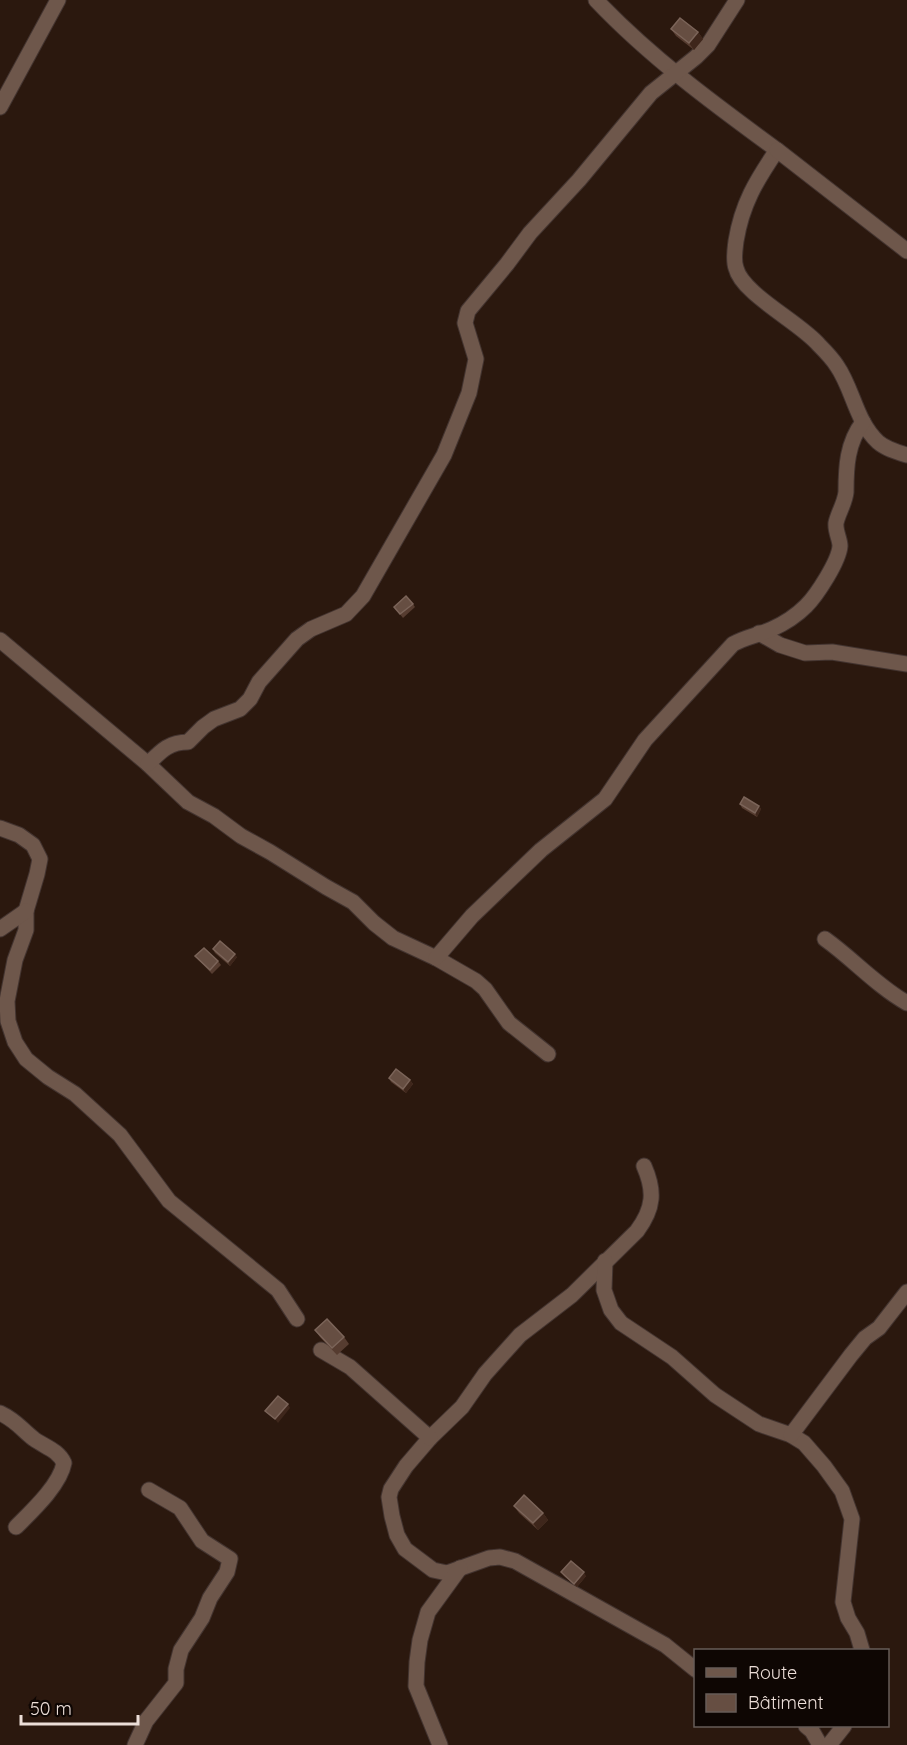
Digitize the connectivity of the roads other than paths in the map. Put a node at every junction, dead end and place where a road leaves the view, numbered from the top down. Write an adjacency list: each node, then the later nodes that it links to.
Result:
1 (58, 0): 5 (street)
2 (596, 0): 4 (street)
3 (737, 0): 4 (street)
4 (677, 73): 6 (street); 13 (street)
5 (0, 107)
6 (777, 150): 7 (street); 8 (street)
7 (907, 251)
8 (863, 422): 9 (street); 10 (street)
9 (907, 455)
10 (759, 633): 12 (street); 18 (street)
11 (0, 640): 13 (street)
12 (907, 664)
13 (148, 764): 18 (street)
14 (0, 828): 15 (street)
15 (26, 911): 16 (street); 24 (street)
16 (0, 929)
17 (825, 939): 19 (street)
18 (436, 958): 20 (street)
19 (907, 1003)
20 (548, 1054)
21 (644, 1166): 22 (street)
22 (605, 1261): 27 (street); 28 (street)
23 (907, 1292): 27 (street)
24 (297, 1319)
25 (321, 1350): 28 (street)
26 (0, 1413): 30 (street)
27 (791, 1435): 32 (street)
28 (430, 1438): 31 (street)
29 (149, 1490): 36 (street)
30 (16, 1527)
31 (460, 1568): 33 (street); 37 (street)
32 (862, 1649)
33 (694, 1668)
34 (808, 1727): 38 (street)
35 (842, 1727): 39 (street)
36 (135, 1745)
37 (441, 1745)
38 (820, 1745)
39 (829, 1745)

